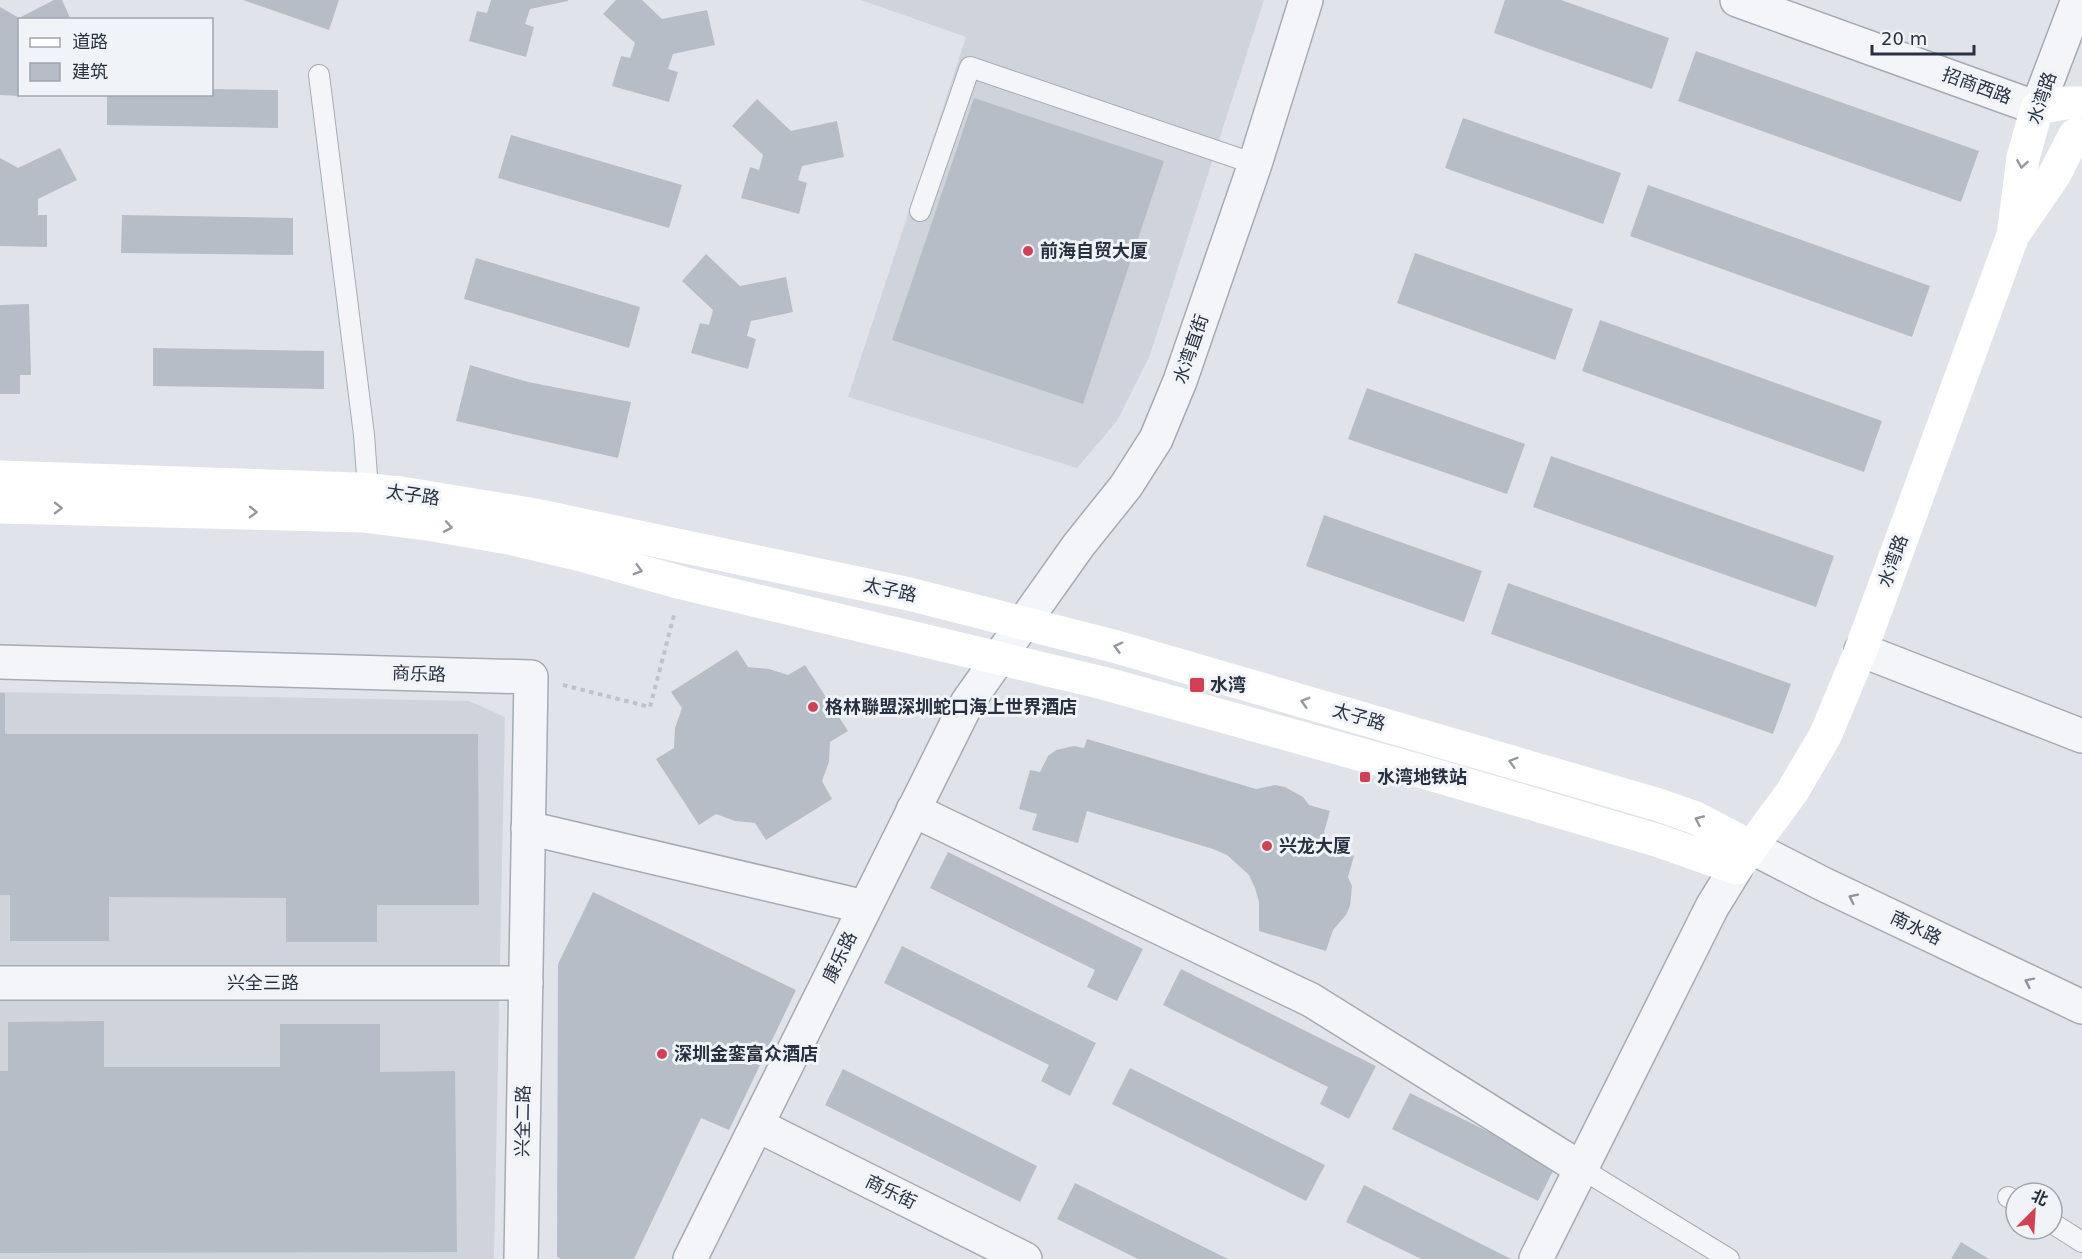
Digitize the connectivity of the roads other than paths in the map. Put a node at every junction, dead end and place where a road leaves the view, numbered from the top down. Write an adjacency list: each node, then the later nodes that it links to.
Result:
1 (1306, 0): 8 (street, 水湾直街)
2 (1737, 0): 6 (street, 招商西路)
3 (2078, 0): 6 (street, 水湾路)
4 (319, 75): 12 (lane)
5 (2082, 103): 6 (main road)
6 (2037, 108): 7 (main road, 招商西路); 10 (main road, 水湾路, one-way to 10)
7 (2080, 129): 10 (main road, 水湾路)
8 (1255, 164): 9 (lane); 14 (street, 水湾直街)
9 (920, 210)
10 (2013, 235): 15 (main road, 水湾路)
11 (0, 477): 12 (main road, 太子路)
12 (368, 490): 14 (main road, 太子路)
13 (0, 507): 16 (main road, 太子路, one-way to 16)
14 (1022, 623): 16 (street, 水湾直街); 21 (main road, 太子路, one-way to 14)
15 (1861, 650): 18 (street); 21 (main road, 水湾路)
16 (998, 658): 19 (street, 康乐路); 21 (main road, 太子路)
17 (0, 662): 20 (street, 商乐路)
18 (2082, 736)
19 (913, 810): 22 (street, 康乐路); 27 (street)
20 (528, 828): 22 (street); 24 (street)
21 (1743, 857): 25 (street, 南水路, one-way to 21); 27 (street)
22 (865, 907): 26 (street, 康乐路)
23 (0, 982): 24 (street, 兴全三路)
24 (526, 983): 30 (street, 兴全二路)
25 (2082, 1007)
26 (757, 1125): 31 (street, 康乐路); 32 (street, 商乐街)
27 (1582, 1169): 33 (street); 34 (lane)
28 (2064, 1231): 29 (lane)
29 (2082, 1242)
30 (521, 1259)
31 (690, 1259)
32 (1025, 1259)
33 (1536, 1259)
34 (1729, 1259)

